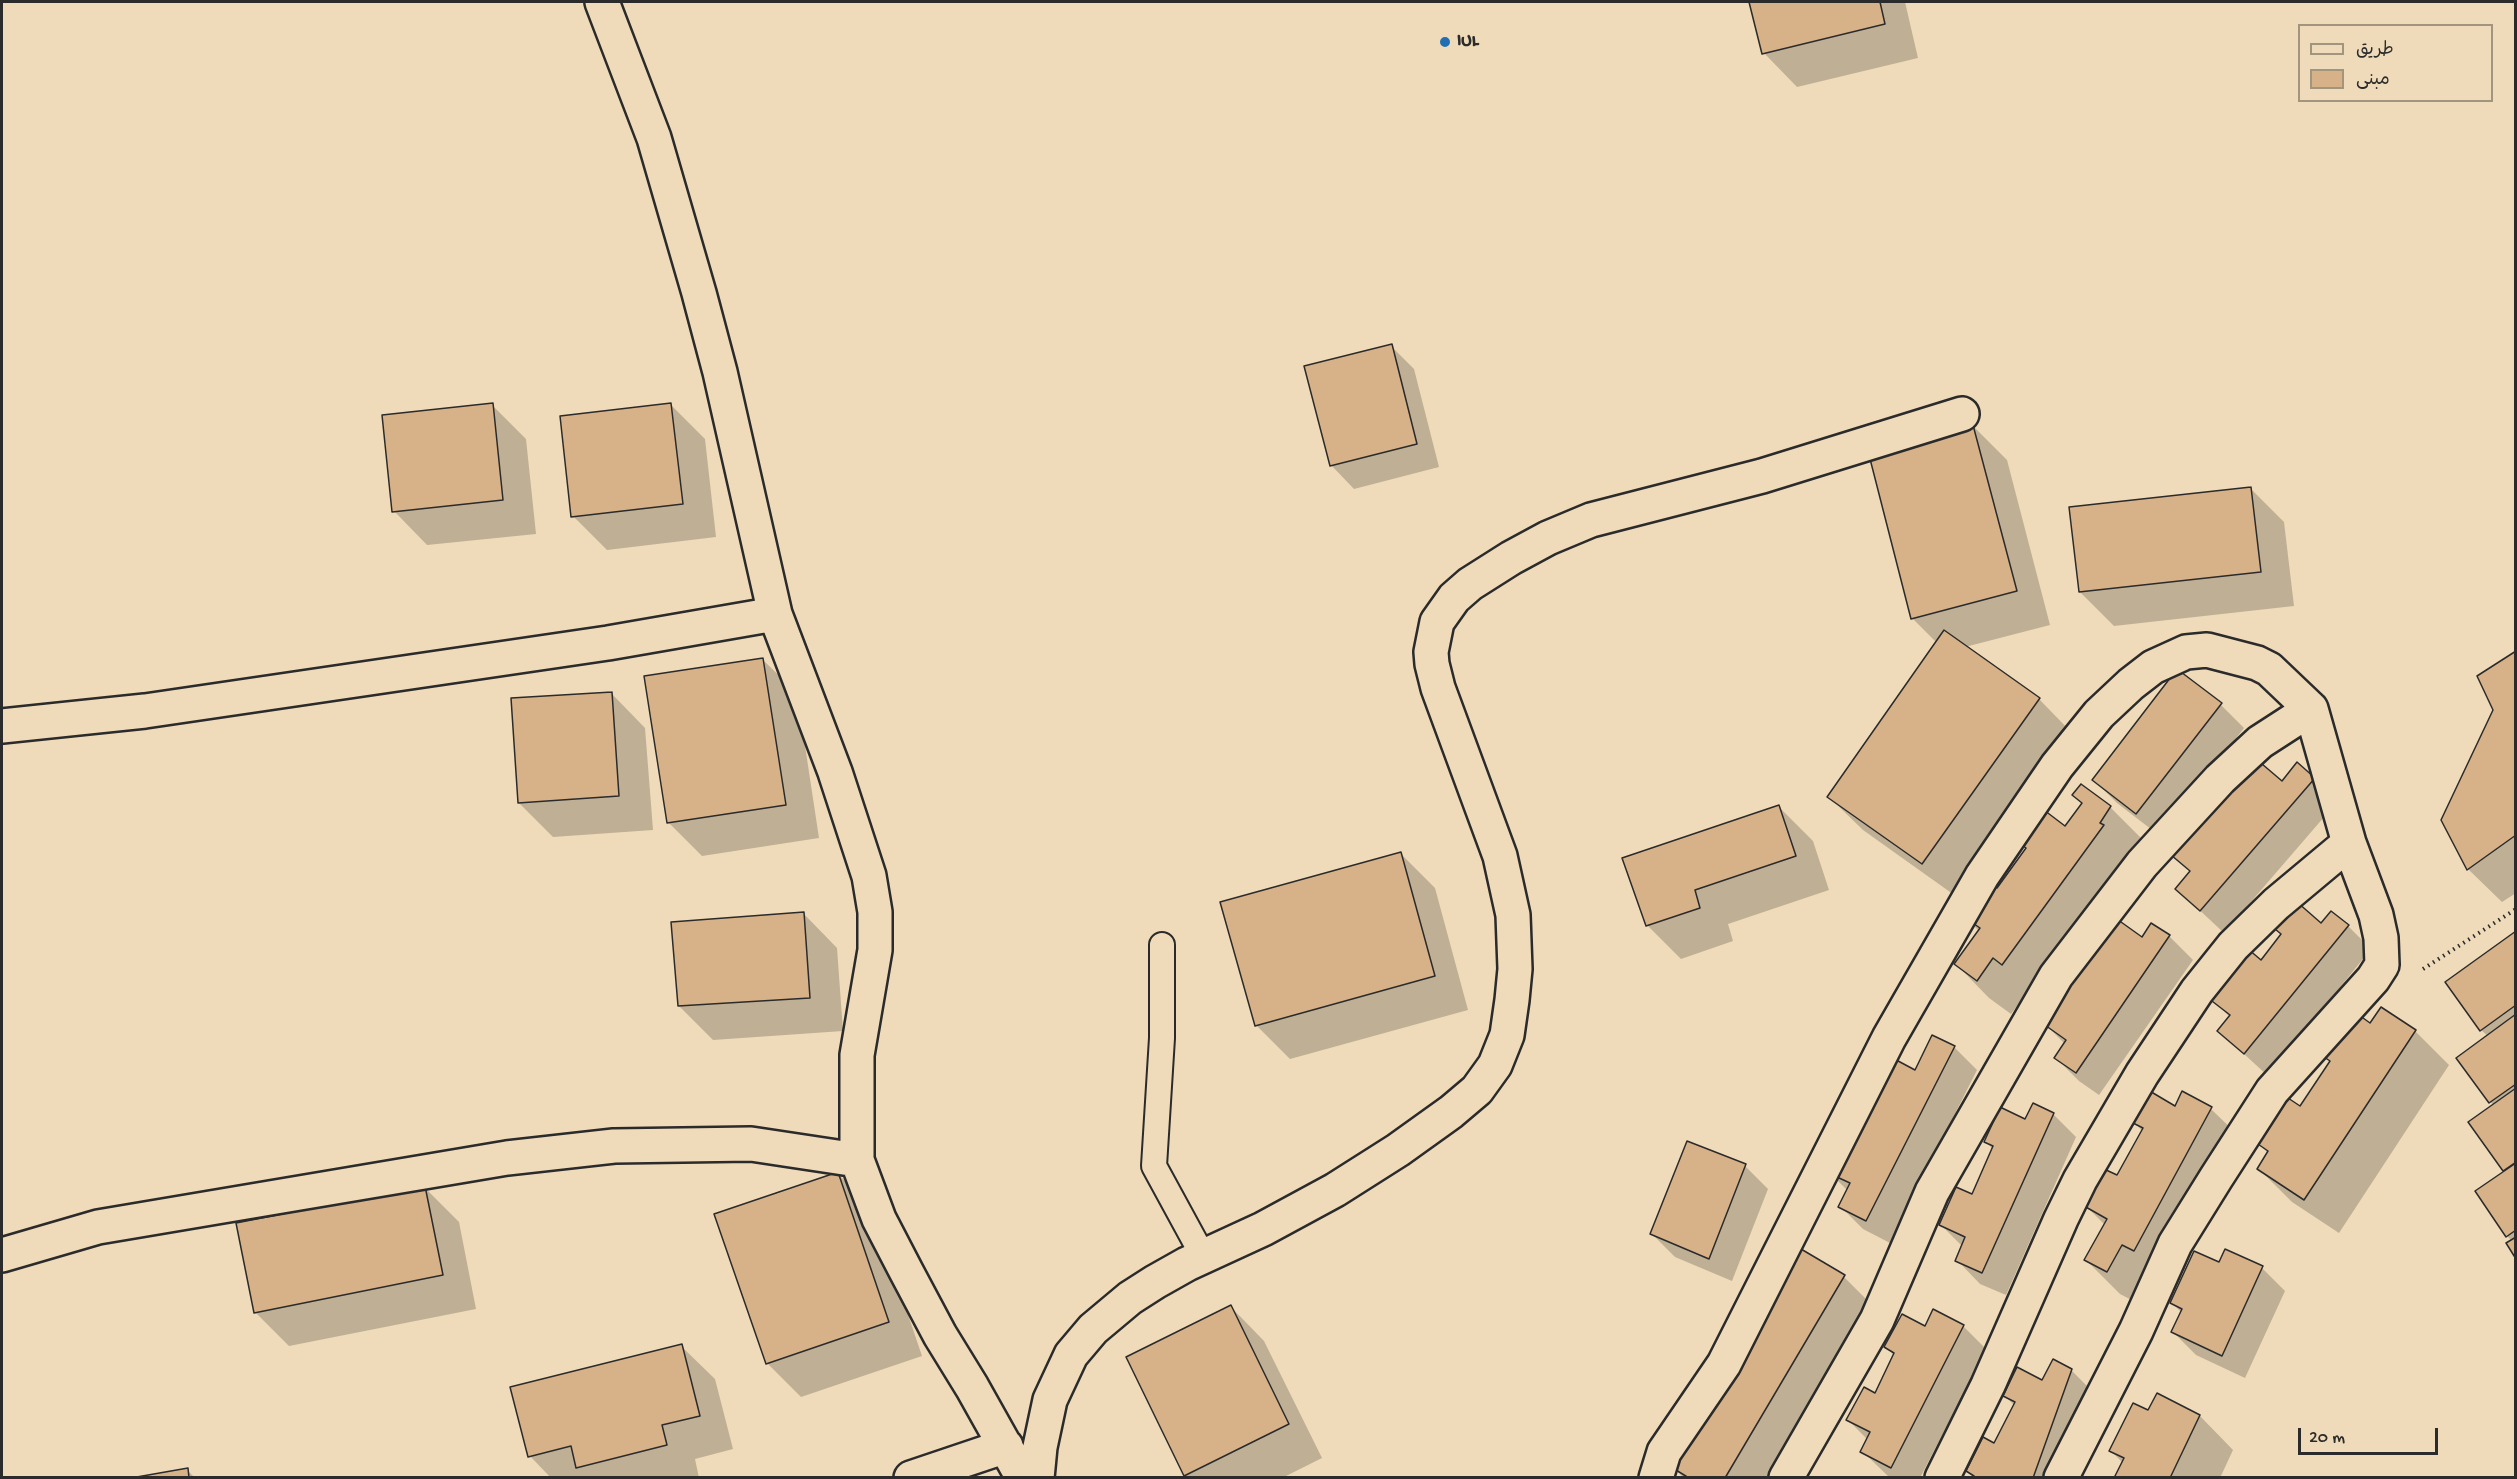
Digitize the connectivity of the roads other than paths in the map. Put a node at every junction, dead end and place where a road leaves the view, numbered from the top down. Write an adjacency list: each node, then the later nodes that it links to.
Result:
1 (602, 2): 3 (street)
2 (1962, 414): 10 (street)
3 (775, 614): 5 (street); 8 (street)
4 (2311, 709): 6 (street); 15 (street); 16 (street)
5 (2, 726)
6 (2349, 843): 17 (street); 18 (street)
7 (1162, 945): 10 (lane)
8 (857, 1160): 9 (street); 11 (street)
9 (2, 1255)
10 (1203, 1256): 14 (street)
11 (1006, 1446): 12 (street); 13 (street)
12 (911, 1478)
13 (1023, 1478)
14 (1037, 1478)
15 (1656, 1478)
16 (1786, 1478)
17 (1942, 1478)
18 (2061, 1478)

